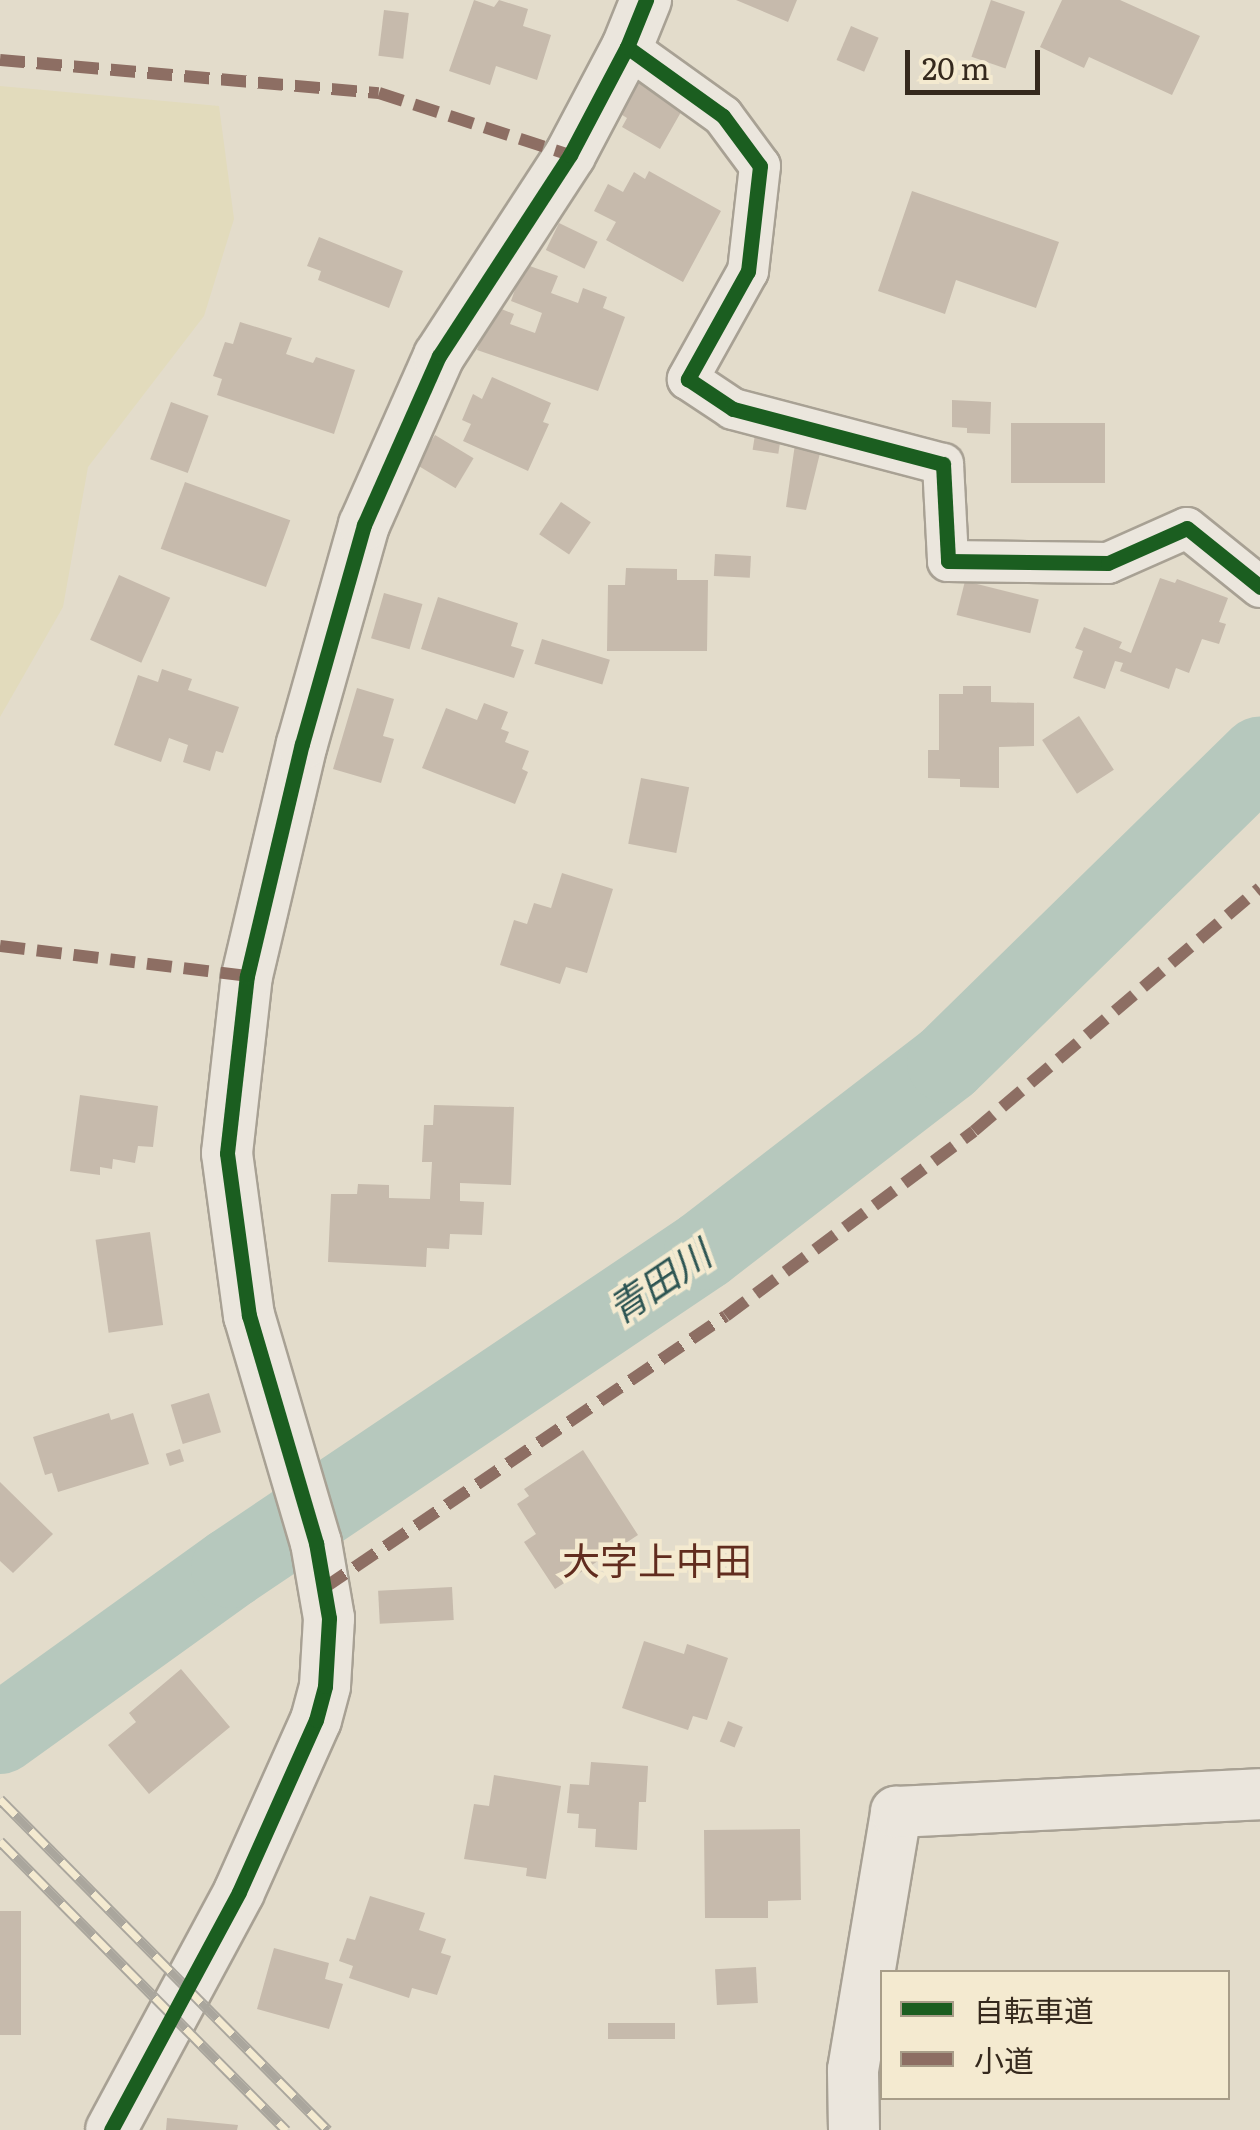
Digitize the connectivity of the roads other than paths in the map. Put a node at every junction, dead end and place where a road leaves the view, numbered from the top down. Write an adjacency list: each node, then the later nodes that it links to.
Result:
1 (646, 0): 2 (street)
2 (628, 47): 3 (street); 5 (street)
3 (1260, 587)
4 (1260, 1794): 6 (street)
5 (111, 2130)
6 (854, 2130)

